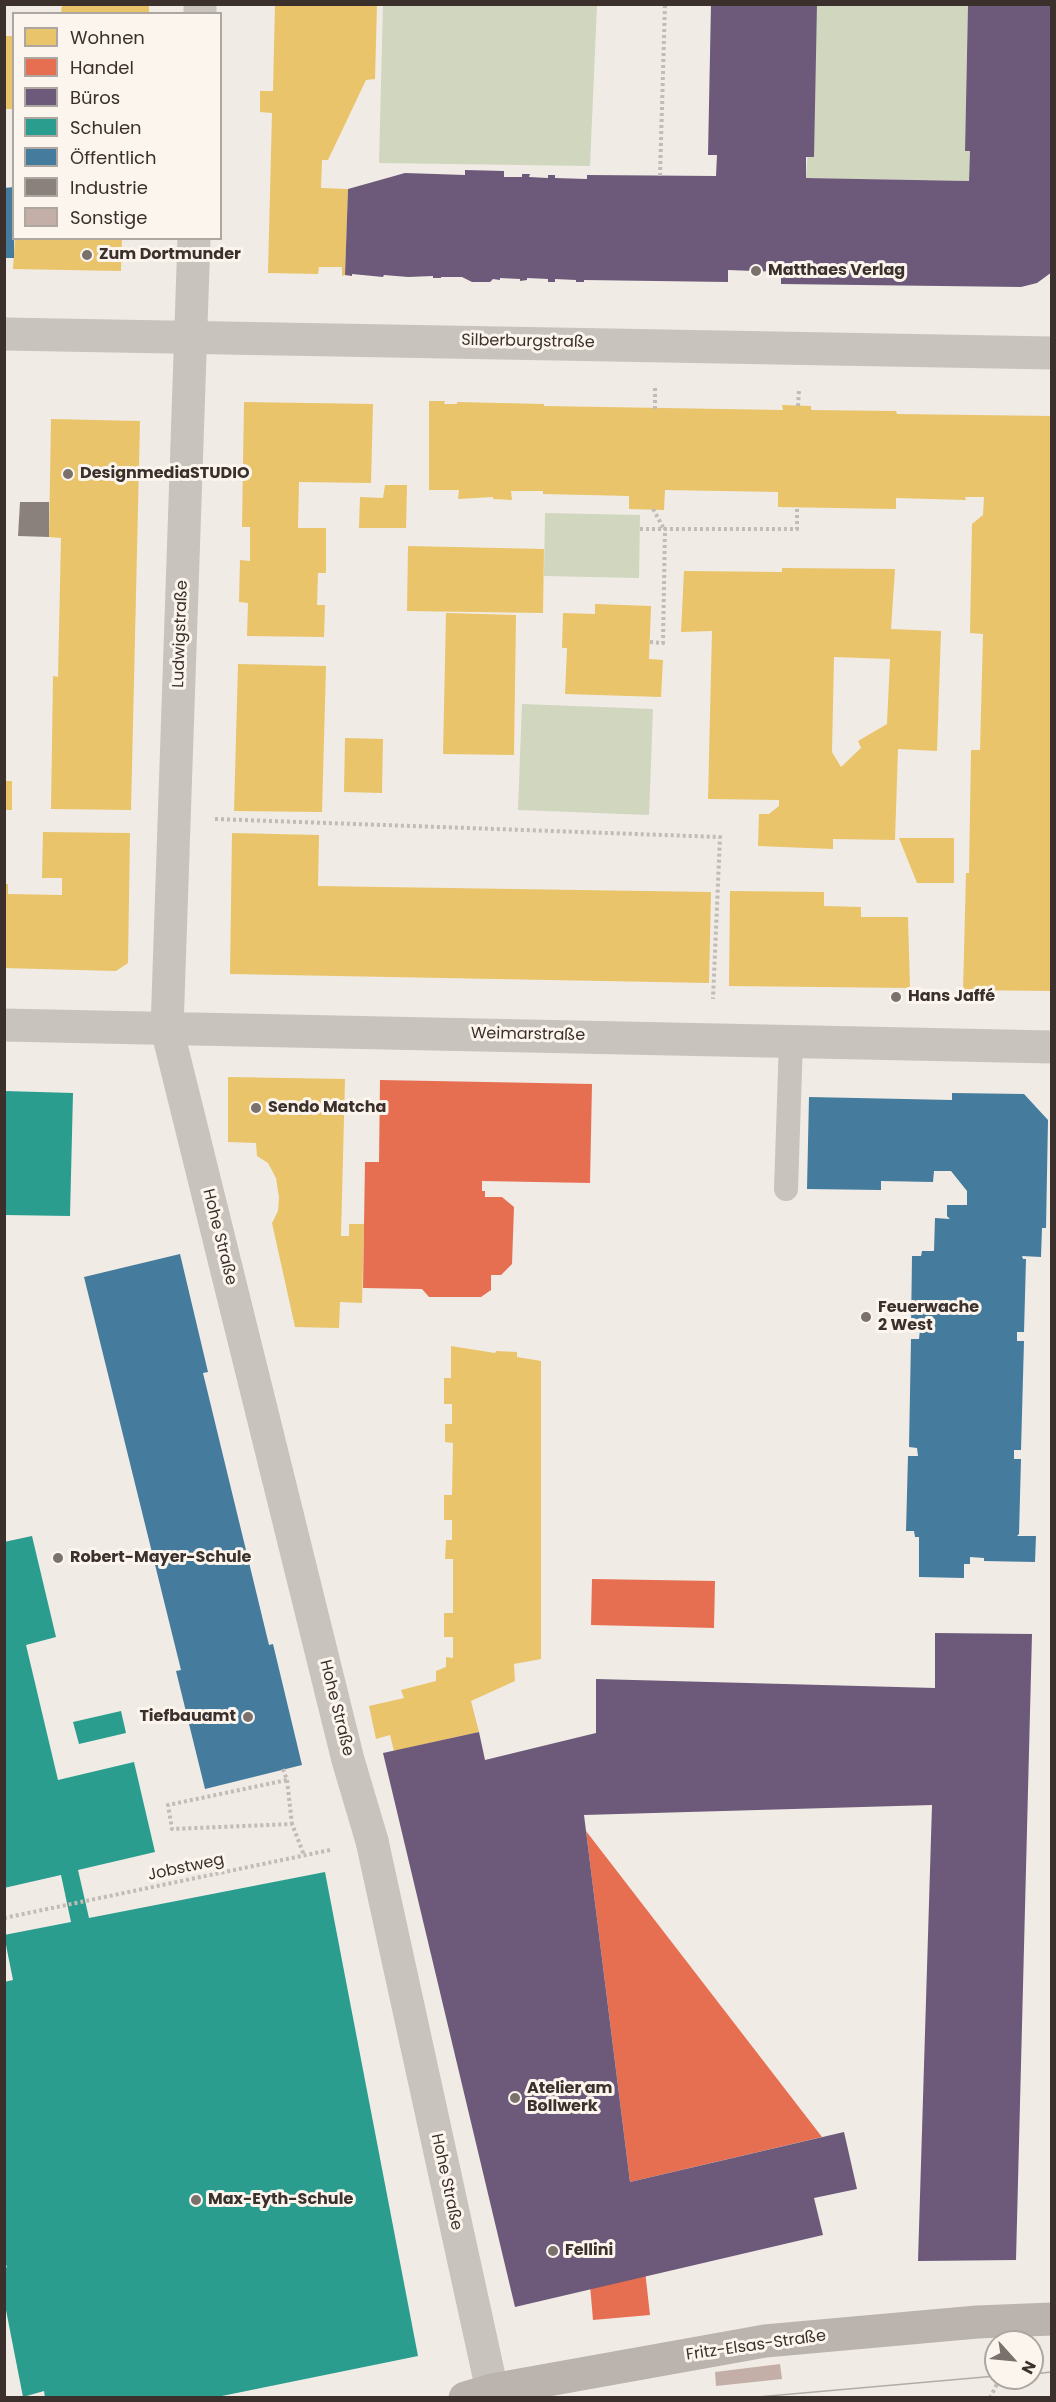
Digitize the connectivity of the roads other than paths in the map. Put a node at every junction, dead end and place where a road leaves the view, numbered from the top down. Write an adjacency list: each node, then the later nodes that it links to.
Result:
1 (194, 240): 3 (street, Ludwigstraße)
2 (4, 334): 3 (street, Silberburgstraße)
3 (191, 336): 4 (street, Silberburgstraße); 6 (street, Ludwigstraße)
4 (1052, 352)
5 (4, 1025): 6 (street, Weimarstraße)
6 (168, 1029): 7 (street, Weimarstraße); 11 (street, Hohe Straße)
7 (791, 1041): 8 (street, Weimarstraße); 9 (lane)
8 (1052, 1047)
9 (786, 1189)
10 (1052, 2319): 11 (main road, Fritz-Elsas-Straße)
11 (478, 2394)

